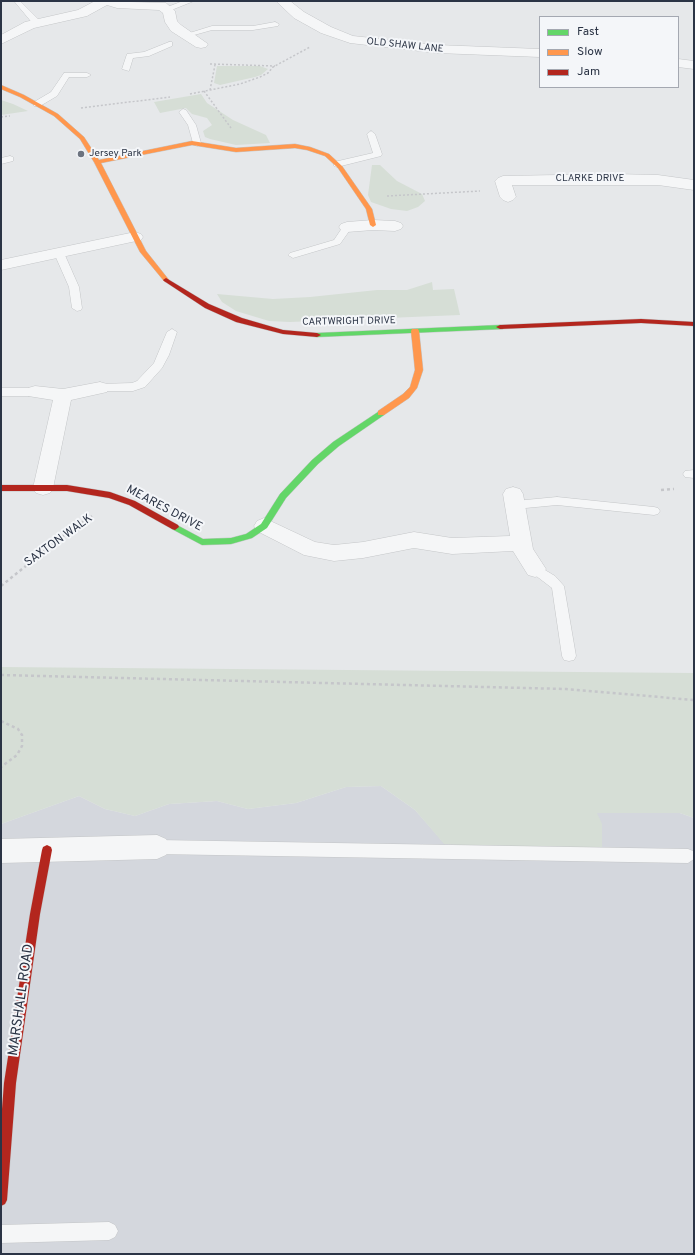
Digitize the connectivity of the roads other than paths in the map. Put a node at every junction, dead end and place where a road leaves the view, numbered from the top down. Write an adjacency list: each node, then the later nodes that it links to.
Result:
1 (105, 1): 5 (street); 6 (street)
2 (190, 1): 5 (lane)
3 (282, 1): 12 (street, OLD SHAW LANE)
4 (17, 2): 6 (lane)
5 (166, 8): 8 (street)
6 (37, 23): 9 (street)
7 (275, 24): 8 (lane)
8 (188, 36): 10 (street); 11 (street)
9 (1, 40)
10 (169, 44): 15 (lane)
11 (201, 44)
12 (539, 53)
13 (679, 63): 14 (street)
14 (694, 65)
15 (126, 69)
16 (87, 75): 18 (lane)
17 (1, 87): 18 (street, CARTWRIGHT DRIVE)
18 (37, 104): 22 (street, CARTWRIGHT DRIVE)
19 (184, 112): 21 (lane)
20 (371, 134): 23 (lane)
21 (197, 143): 22 (street); 23 (street)
22 (97, 162): 29 (street, CARTWRIGHT DRIVE)
23 (337, 164): 26 (street)
24 (694, 185): 25 (street, CLARKE DRIVE)
25 (507, 193)
26 (373, 225): 27 (street); 28 (street)
27 (396, 226)
28 (347, 227): 31 (lane)
29 (135, 237): 30 (street); 35 (street, CARTWRIGHT DRIVE)
30 (59, 253): 32 (street); 33 (lane)
31 (293, 255)
32 (1, 265)
33 (77, 308)
34 (694, 324): 35 (street, CARTWRIGHT DRIVE)
35 (415, 331): 45 (street, MEARES DRIVE)
36 (172, 332): 37 (lane)
37 (100, 388): 40 (street)
38 (1, 392): 39 (lane)
39 (35, 392): 40 (street)
40 (63, 395): 42 (street)
41 (1, 488): 42 (street, MEARES DRIVE)
42 (43, 488): 45 (street, MEARES DRIVE)
43 (514, 499): 44 (lane); 46 (street)
44 (654, 511)
45 (264, 526): 46 (street)
46 (521, 542): 47 (street)
47 (535, 569): 48 (lane)
48 (569, 656)
49 (157, 847): 50 (street); 52 (lane)
50 (47, 850): 51 (street); 53 (street, MARSHALL ROAD)
51 (1, 851)
52 (688, 856)
53 (1, 1200)
54 (109, 1231): 55 (lane)
55 (1, 1234)

